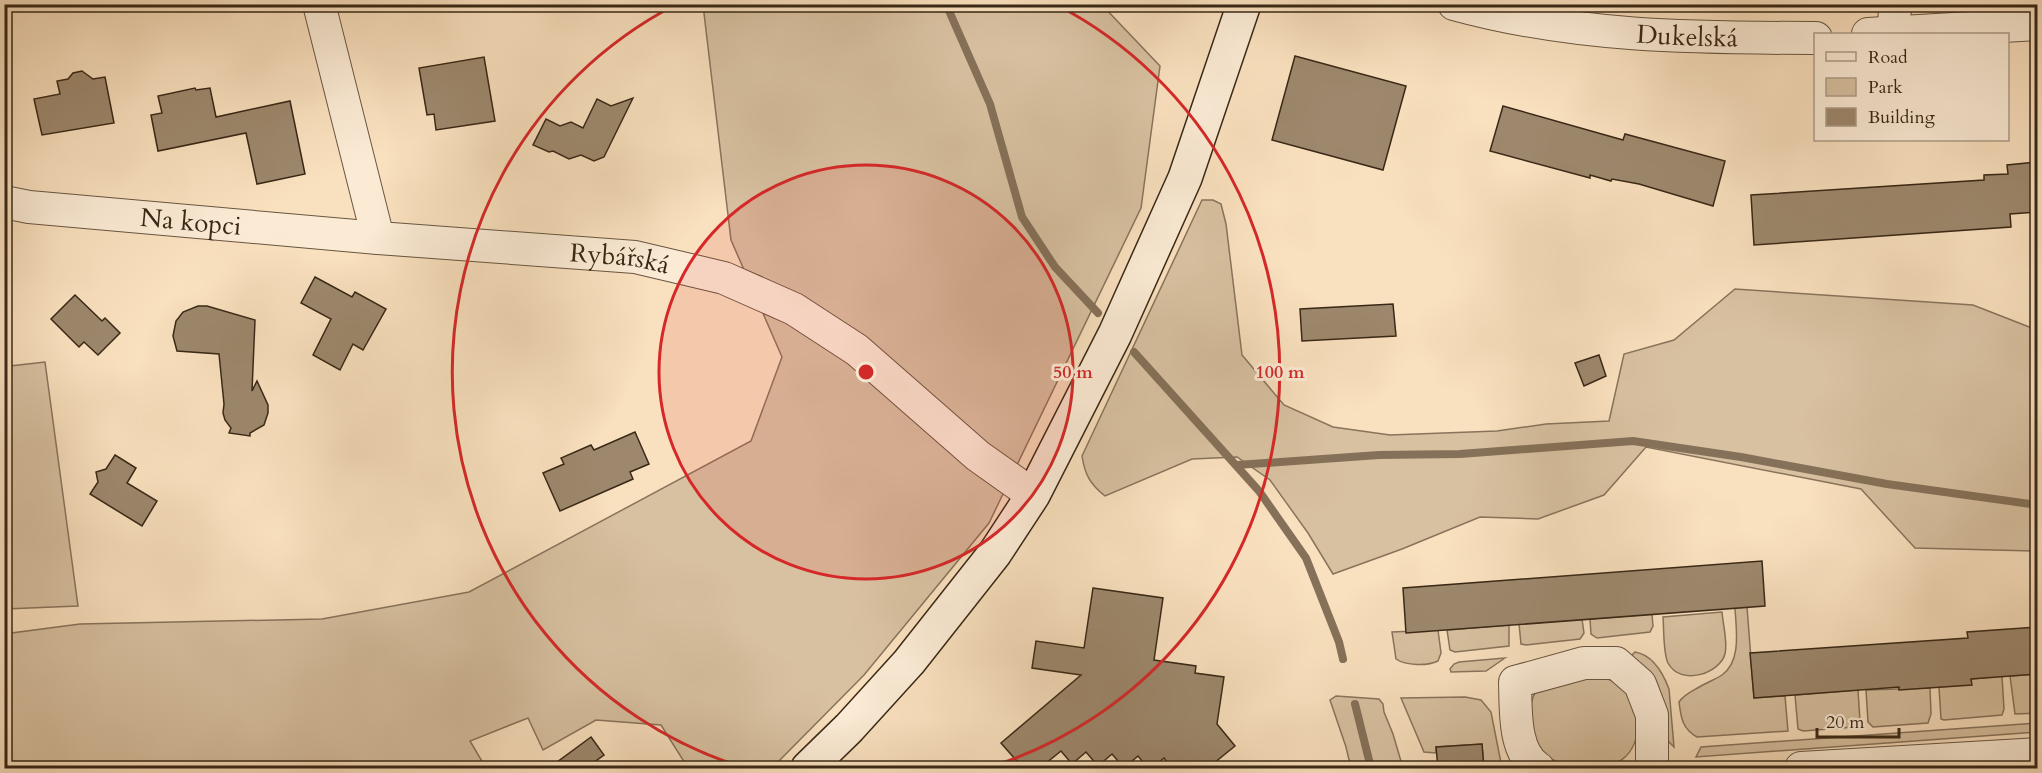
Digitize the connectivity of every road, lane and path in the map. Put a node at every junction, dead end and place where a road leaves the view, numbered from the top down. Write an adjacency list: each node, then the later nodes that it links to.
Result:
1 (319, 4): 8 (street)
2 (1244, 4): 9 (main road)
3 (1454, 4): 6 (street, Dukelská)
4 (1886, 24): 5 (street)
5 (2037, 24)
6 (1814, 38)
7 (4, 202): 8 (street, Na kopci)
8 (378, 237): 9 (street, Rybářská)
9 (1033, 495): 11 (main road)
10 (2037, 754): 14 (street)
11 (808, 768)
12 (1538, 768): 13 (street)
13 (1652, 768)
14 (1801, 768)

